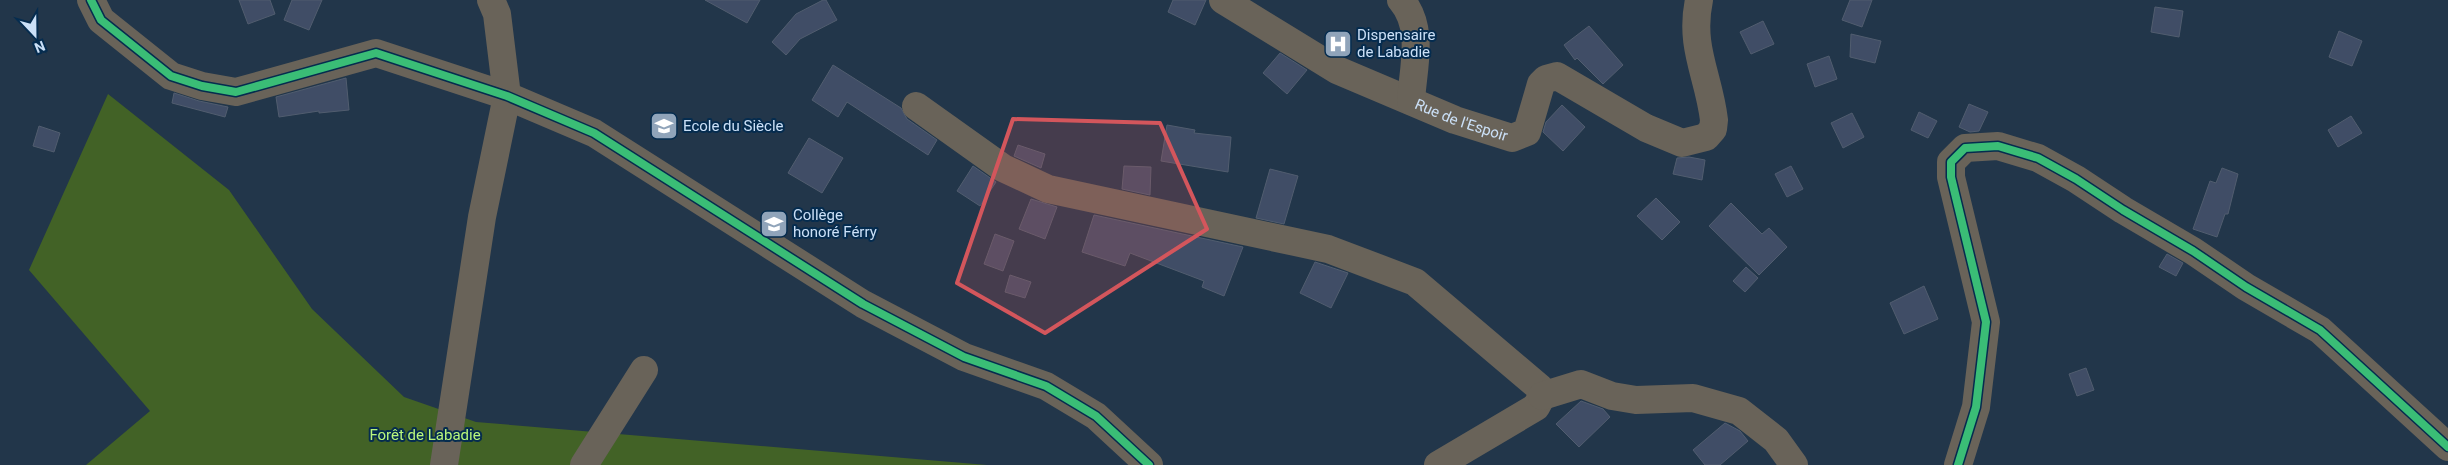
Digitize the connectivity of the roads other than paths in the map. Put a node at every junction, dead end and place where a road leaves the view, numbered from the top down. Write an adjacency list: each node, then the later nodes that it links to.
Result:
1 (91, 0): 6 (street)
2 (491, 0): 6 (street)
3 (1223, 0): 7 (street, Rue de l'Espoir)
4 (1401, 0): 7 (street)
5 (1699, 0): 7 (street, Rue de l'Espoir)
6 (506, 96): 12 (street); 14 (street)
7 (1411, 101)
8 (916, 106): 10 (street)
9 (644, 370): 13 (street)
10 (1542, 396): 15 (street); 16 (street)
11 (2448, 447): 17 (street)
12 (444, 465)
13 (584, 465)
14 (1149, 465)
15 (1438, 465)
16 (1794, 465)
17 (1958, 465)

